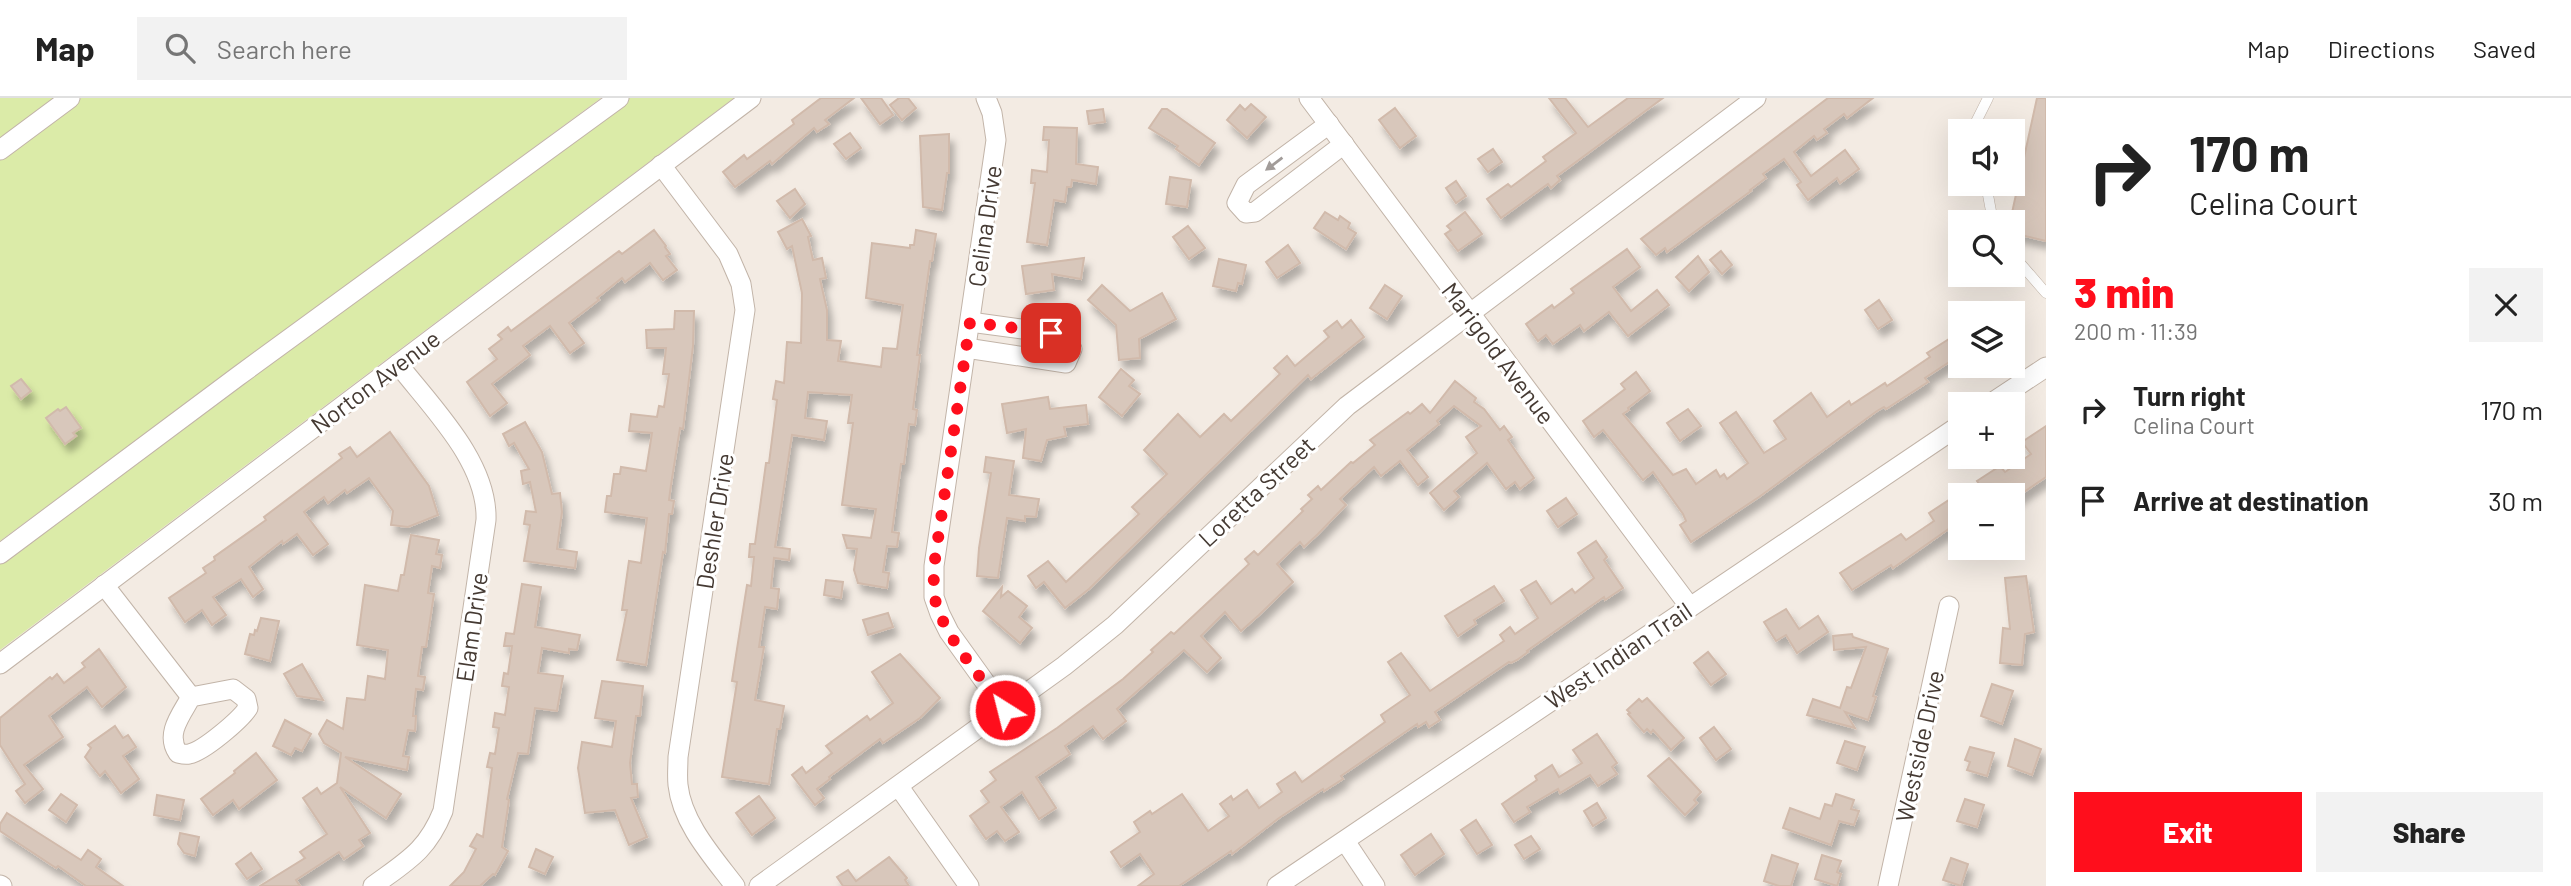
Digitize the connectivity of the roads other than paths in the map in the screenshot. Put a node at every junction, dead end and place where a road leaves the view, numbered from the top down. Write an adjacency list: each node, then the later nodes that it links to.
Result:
1 (70, 98): 11 (street)
2 (619, 98): 22 (street)
3 (751, 98): 12 (street, Norton Avenue)
4 (986, 98): 16 (street, Celina Drive)
5 (1309, 98): 9 (street, Marigold Avenue)
6 (1756, 98): 15 (street, Loretta Street)
7 (1988, 98): 8 (lane)
8 (1978, 119)
9 (1329, 124): 10 (street, Marigold Avenue); 10 (street, one-way to 10)
10 (1344, 144): 15 (street, Marigold Avenue)
11 (0, 150)
12 (662, 165): 18 (street, Norton Avenue); 32 (street, Deshler Drive)
13 (2025, 269): 14 (lane)
14 (2046, 293)
15 (1468, 313): 25 (street, Marigold Avenue); 28 (street, Loretta Street)
16 (970, 322): 17 (street, Celina Drive); 17 (street)
17 (966, 348): 28 (street, Celina Drive)
18 (398, 364): 23 (street, Norton Avenue); 31 (street, Elam Drive)
19 (2046, 367): 20 (street)
20 (2008, 392)
21 (1948, 433): 25 (street, West Indian Trail)
22 (0, 554)
23 (104, 585): 26 (street, Norton Avenue); 27 (street)
24 (1949, 606): 37 (street, Westside Drive)
25 (1690, 607): 30 (street, West Indian Trail)
26 (0, 664)
27 (191, 697)
28 (1005, 710): 29 (street, Loretta Street)
29 (899, 787): 33 (street, Loretta Street); 34 (street)
30 (1345, 841): 35 (street, West Indian Trail); 36 (street)
31 (373, 886)
32 (735, 886)
33 (759, 886)
34 (969, 886)
35 (1277, 886)
36 (1375, 886)
37 (1888, 886)

